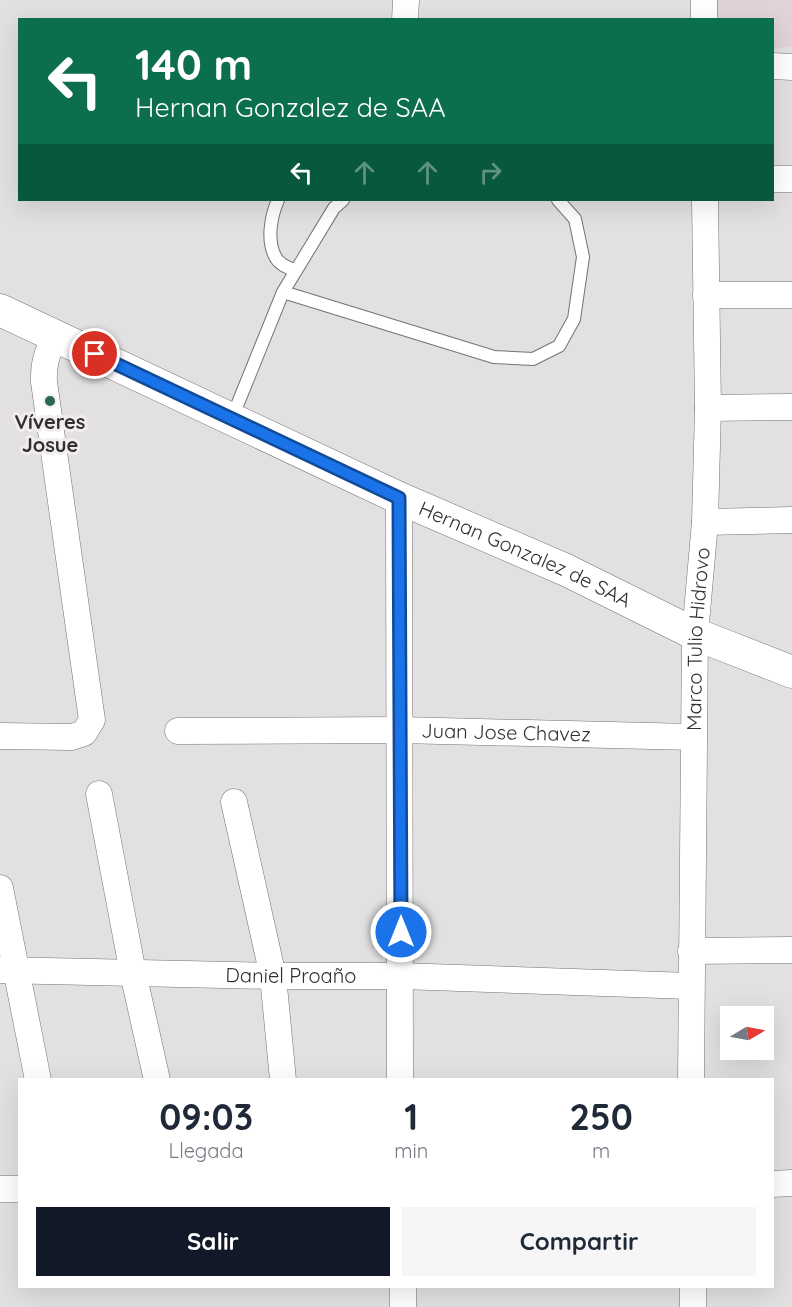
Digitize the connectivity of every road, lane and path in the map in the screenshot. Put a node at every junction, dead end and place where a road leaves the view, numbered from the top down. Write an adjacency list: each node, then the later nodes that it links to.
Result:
1 (406, 0): 3 (street)
2 (704, 0): 4 (street)
3 (405, 18)
4 (704, 18)
5 (774, 66): 6 (street)
6 (792, 67)
7 (774, 179): 8 (street)
8 (792, 179)
9 (278, 201): 13 (lane)
10 (342, 201): 13 (lane)
11 (559, 201): 14 (lane)
12 (705, 201): 15 (street, Marco Tulio Hidrovo)
13 (296, 271): 14 (lane)
14 (283, 292): 21 (lane)
15 (706, 295): 16 (street); 20 (street, Marco Tulio Hidrovo)
16 (792, 295)
17 (0, 310): 18 (street, Hernan Gonzalez de SAA)
18 (56, 336): 21 (street, Hernan Gonzalez de SAA); 29 (street)
19 (792, 407): 20 (street)
20 (708, 408): 24 (street, Marco Tulio Hidrovo)
21 (232, 418): 22 (street, Hernan Gonzalez de SAA)
22 (399, 498): 25 (street, Hernan Gonzalez de SAA); 27 (street)
23 (792, 520): 24 (street)
24 (705, 522): 25 (street, Marco Tulio Hidrovo)
25 (695, 634): 26 (street, Hernan Gonzalez de SAA); 30 (street, Marco Tulio Hidrovo)
26 (792, 672)
27 (400, 730): 28 (street, Juan Jose Chavez); 30 (street, Juan Jose Chavez); 39 (street)
28 (178, 731)
29 (0, 736)
30 (692, 737): 35 (street, Marco Tulio Hidrovo)
31 (99, 794): 37 (street)
32 (234, 802): 38 (street)
33 (0, 888): 36 (street)
34 (792, 950): 35 (street)
35 (691, 951): 40 (street, Marco Tulio Hidrovo)
36 (8, 970): 37 (street, Daniel Proaño); 41 (street)
37 (133, 973): 38 (street, Daniel Proaño); 42 (street)
38 (273, 976): 39 (street, Daniel Proaño); 43 (street)
39 (401, 976): 40 (street, Daniel Proaño); 44 (street)
40 (691, 986): 45 (street, Marco Tulio Hidrovo)
41 (37, 1078)
42 (157, 1078)
43 (283, 1078)
44 (400, 1078)
45 (691, 1078)
46 (792, 1183): 47 (street)
47 (774, 1184)
48 (0, 1189): 49 (street)
49 (18, 1189)
50 (403, 1288): 52 (street)
51 (693, 1288): 53 (street)
52 (403, 1307)
53 (693, 1307)

